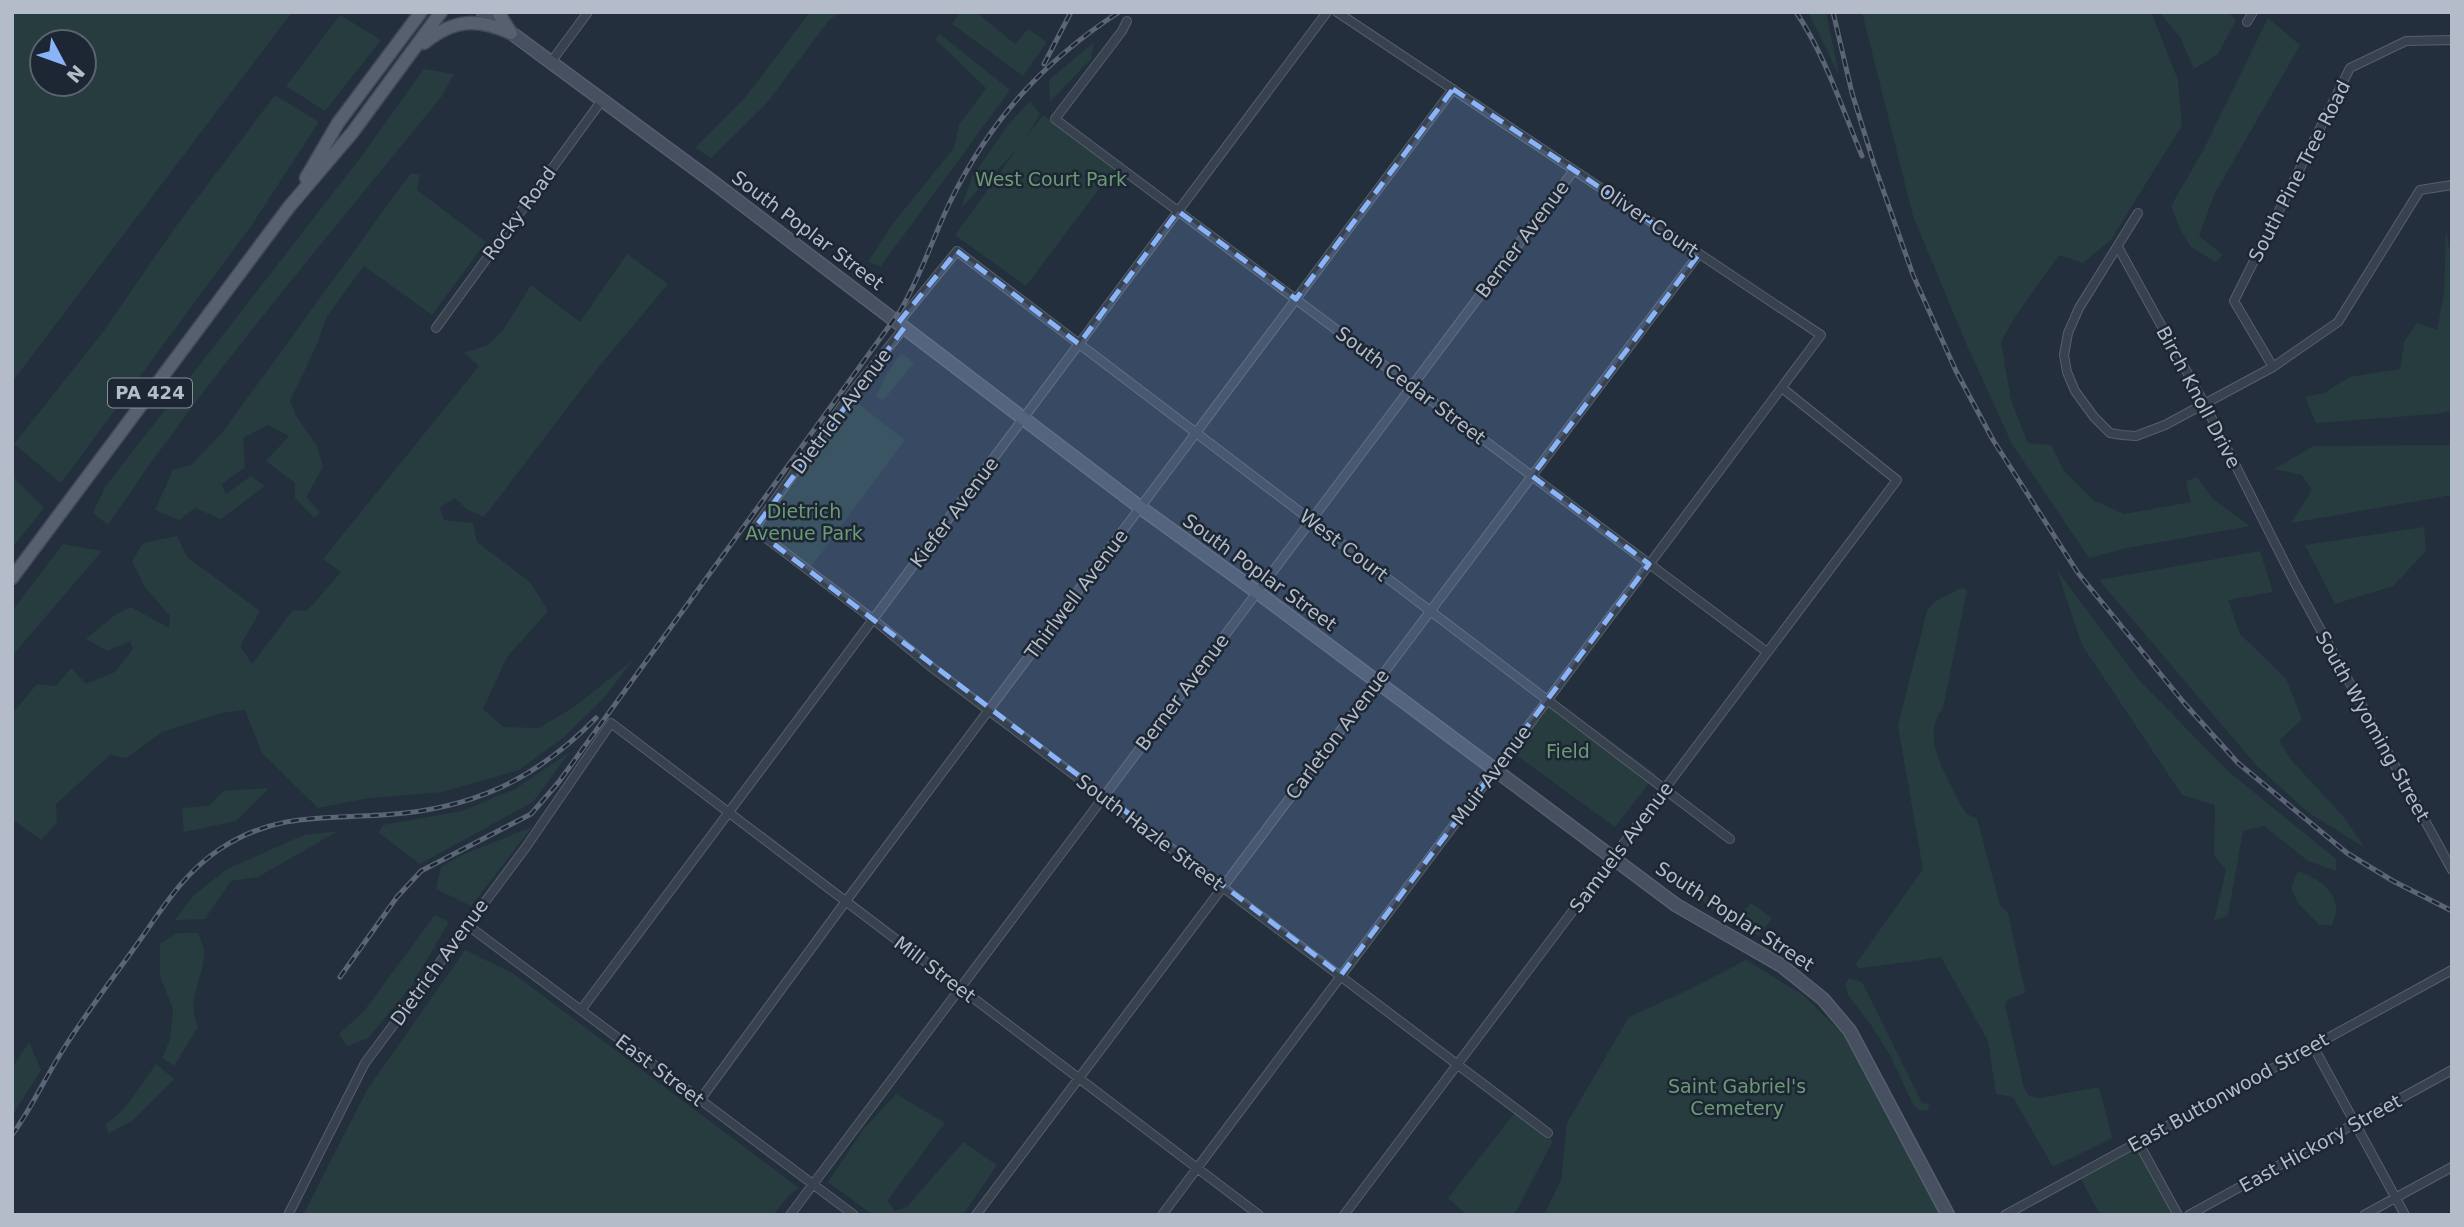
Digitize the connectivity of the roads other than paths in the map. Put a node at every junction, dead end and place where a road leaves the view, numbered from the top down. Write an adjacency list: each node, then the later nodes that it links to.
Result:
1 (421, 12): 19 (main road, PA 424)
2 (441, 12): 13 (main road, PA 424)
3 (483, 12): 11 (main road, South Poplar Street)
4 (498, 12): 11 (main road)
5 (588, 12): 14 (street)
6 (1327, 12): 20 (street, Kiefer Avenue)
7 (1338, 12): 15 (street, Oliver Court)
8 (2253, 12): 10 (street)
9 (1127, 21): 20 (street, South Cedar Street)
10 (2247, 22)
11 (511, 33): 13 (main road); 14 (main road, South Poplar Street)
12 (2452, 40): 30 (street, South Pine Tree Road)
13 (410, 55): 19 (main road, PA 424)
14 (551, 62): 16 (main road, South Poplar Street)
15 (1453, 89): 17 (street, Oliver Court); 25 (street, Thirlwell Avenue)
16 (602, 100): 26 (main road, South Poplar Street); 27 (street, Rocky Road)
17 (1574, 170): 24 (street, Oliver Court); 31 (street, Berner Avenue)
18 (2452, 185): 30 (street)
19 (289, 207): 41 (main road, PA 424)
20 (1178, 211): 25 (street, South Cedar Street); 29 (street, Kiefer Avenue)
21 (2138, 213): 22 (street)
22 (2119, 247): 33 (street, Birch Knoll Drive); 33 (street)
23 (957, 251): 26 (street, Dietrich Avenue); 29 (street, West Court)
24 (1699, 254): 28 (street, Oliver Court); 36 (street, Carleton Avenue)
25 (1296, 299): 31 (street, South Cedar Street); 35 (street, Thirlwell Avenue)
26 (901, 326): 34 (main road, South Poplar Street); 39 (street, Dietrich Avenue)
27 (436, 328)
28 (1821, 335): 32 (street, Muir Avenue)
29 (1079, 344): 34 (street, Kiefer Avenue); 35 (street, West Court)
30 (2273, 367): 33 (street)
31 (1412, 386): 36 (street, South Cedar Street); 38 (street, Berner Avenue)
32 (1782, 388): 40 (street, Muir Avenue); 46 (street, Samuels Avenue)
33 (2204, 403): 42 (street, Birch Knoll Drive)
34 (1022, 420): 37 (main road, South Poplar Street); 45 (street, Kiefer Avenue)
35 (1197, 433): 37 (street, Thirlwell Avenue); 38 (street, West Court)
36 (1532, 476): 40 (street, South Cedar Street); 44 (street, Carleton Avenue)
37 (1141, 508): 43 (main road, South Poplar Street); 49 (street, Thirlwell Avenue)
38 (1311, 520): 43 (street, Berner Avenue); 44 (street, West Court)
39 (754, 529): 45 (street, South Hazle Street)
40 (1649, 564): 46 (street, South Cedar Street); 48 (street, Muir Avenue)
41 (12, 578)
42 (2295, 583): 57 (street, South Wyoming Street)
43 (1257, 592): 47 (main road, South Poplar Street); 53 (street, Berner Avenue)
44 (1430, 611): 47 (street, Carleton Avenue); 48 (street, West Court)
45 (874, 620): 49 (street, South Hazle Street); 54 (street, Kiefer Avenue)
46 (1767, 652): 52 (street, Samuels Avenue)
47 (1376, 682): 51 (main road, South Poplar Street); 58 (street, Carleton Avenue)
48 (1548, 700): 51 (street, Muir Avenue); 52 (street, West Court)
49 (989, 711): 53 (street, South Hazle Street); 59 (street, Thirlwell Avenue)
50 (611, 723): 54 (street, Mill Street); 60 (street, Dietrich Avenue)
51 (1496, 769): 56 (main road, South Poplar Street); 62 (street, Muir Avenue)
52 (1665, 789): 55 (street, West Court); 56 (street, Samuels Avenue)
53 (1103, 797): 58 (street, South Hazle Street); 63 (street, Berner Avenue)
54 (729, 812): 59 (street, Mill Street); 64 (street, Kiefer Avenue)
55 (1730, 839)
56 (1613, 857): 66 (street, Samuels Avenue); 84 (main road, South Poplar Street)
57 (2452, 870)
58 (1223, 886): 62 (street, South Hazle Street); 68 (street, Carleton Avenue)
59 (846, 901): 63 (street, Mill Street); 69 (street, Thirlwell Avenue)
60 (466, 924): 64 (street, East Street); 77 (street, Dietrich Avenue)
61 (2452, 970): 65 (street, East Buttonwood Street)
62 (1341, 975): 66 (street, South Hazle Street); 74 (street, Muir Avenue)
63 (960, 988): 68 (street, Mill Street); 75 (street, Berner Avenue)
64 (581, 1010): 69 (street, East Street)
65 (2313, 1046): 70 (street); 72 (street, East Buttonwood Street)
66 (1458, 1063): 71 (street, South Hazle Street); 83 (street, Samuels Avenue)
67 (2452, 1070): 70 (street, East Hickory Street)
68 (1079, 1078): 74 (street, Mill Street); 80 (street, Carleton Avenue)
69 (700, 1100): 75 (street, East Street)
70 (2356, 1123): 76 (street); 87 (street, East Hickory Street)
71 (1548, 1133)
72 (2138, 1142): 85 (street, East Buttonwood Street); 86 (street)
73 (2452, 1167): 76 (street)
74 (1197, 1168): 81 (street, Muir Avenue); 82 (street, Mill Street)
75 (813, 1184): 78 (street, Berner Avenue); 79 (street, East Street)
76 (2396, 1197): 88 (street); 89 (street)
77 (288, 1215)
78 (790, 1215)
79 (854, 1215)
80 (975, 1215)
81 (1162, 1215)
82 (1259, 1215)
83 (1344, 1215)
84 (1948, 1215)
85 (2005, 1215)
86 (2178, 1215)
87 (2189, 1215)
88 (2364, 1215)
89 (2406, 1215)

